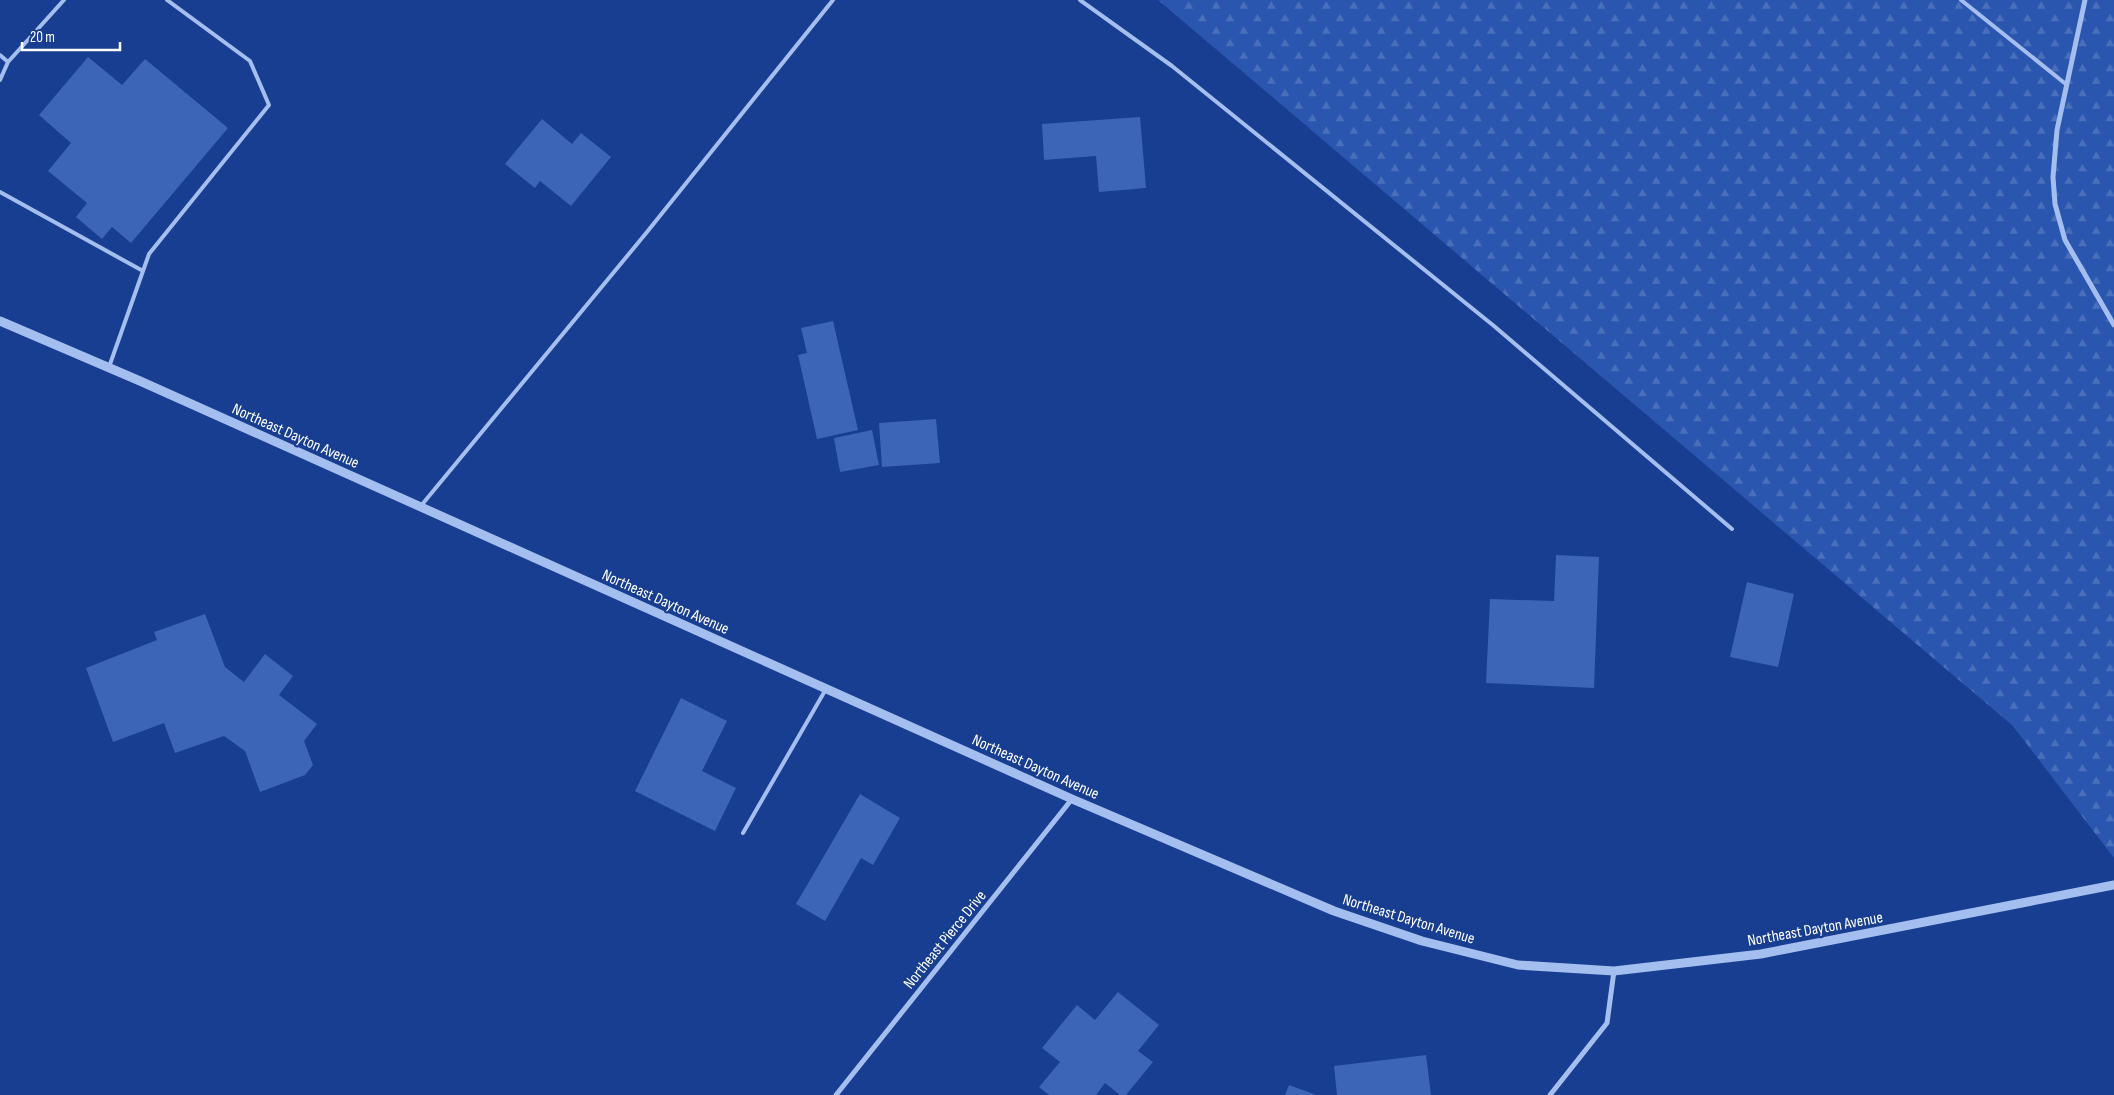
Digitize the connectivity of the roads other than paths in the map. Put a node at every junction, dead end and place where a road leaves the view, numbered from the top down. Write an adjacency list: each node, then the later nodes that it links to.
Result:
1 (64, 0): 8 (lane)
2 (167, 0): 12 (lane)
3 (833, 0): 16 (lane)
4 (1080, 0): 17 (lane)
5 (1961, 0): 10 (lane)
6 (2085, 0): 10 (street)
7 (0, 55): 8 (lane)
8 (8, 62): 9 (lane)
9 (0, 80)
10 (2067, 85): 14 (street)
11 (0, 192): 12 (lane)
12 (142, 271): 15 (lane)
13 (0, 321): 15 (street, Northeast Dayton Avenue)
14 (2114, 325)
15 (108, 368): 16 (street, Northeast Dayton Avenue)
16 (420, 507): 18 (street, Northeast Dayton Avenue)
17 (1732, 529)
18 (826, 689): 19 (street, Northeast Dayton Avenue); 20 (lane)
19 (1072, 799): 22 (street, Northeast Dayton Avenue); 23 (street, Northeast Pierce Drive)
20 (743, 833)
21 (2114, 884): 22 (street, Northeast Dayton Avenue)
22 (1614, 971): 24 (street)
23 (836, 1095)
24 (1550, 1095)

